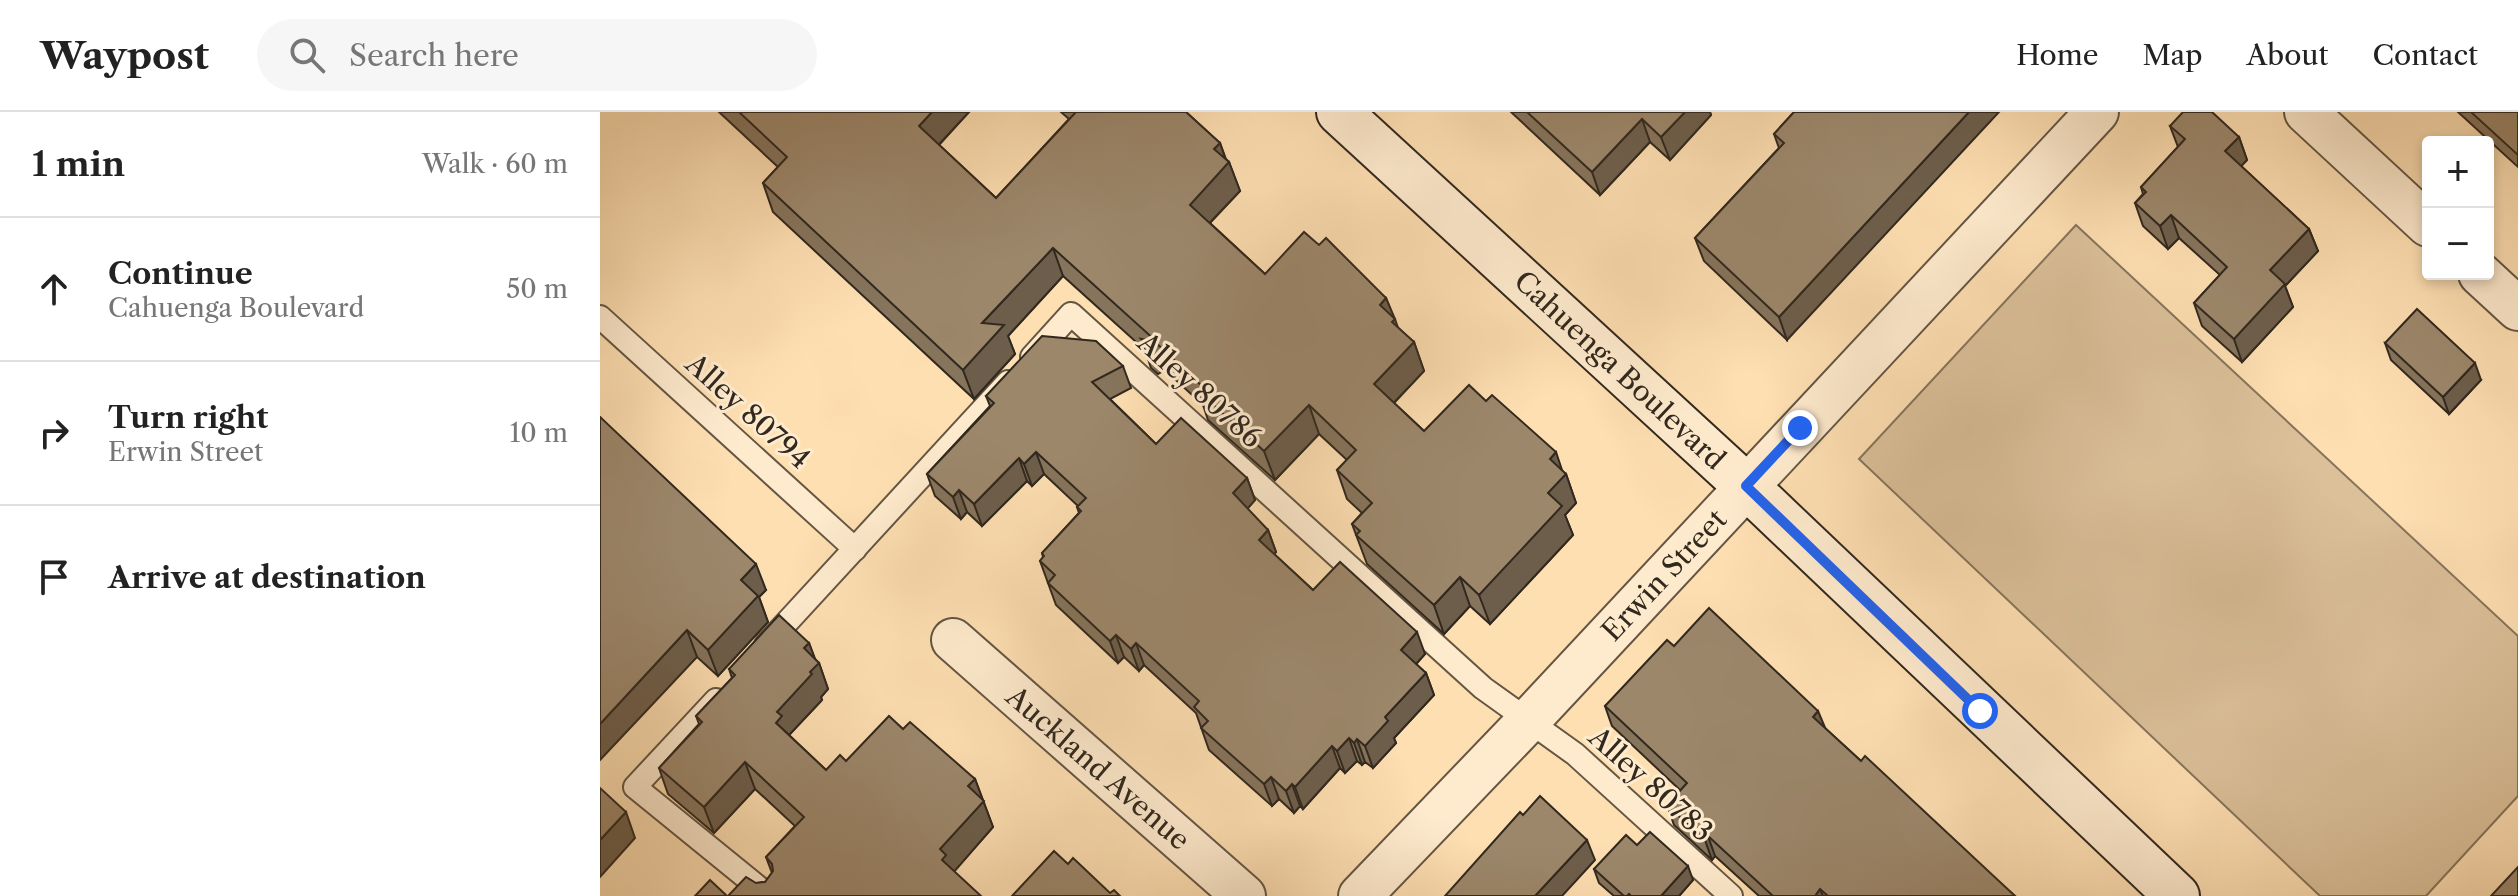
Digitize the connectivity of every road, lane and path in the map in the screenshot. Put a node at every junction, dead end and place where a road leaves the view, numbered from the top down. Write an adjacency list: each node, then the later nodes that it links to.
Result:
1 (1340, 112): 8 (main road, Cahuenga Boulevard)
2 (2097, 112): 8 (street, Erwin Street)
3 (2306, 112): 4 (street)
4 (2422, 219)
5 (2487, 280): 6 (street)
6 (2518, 309)
7 (600, 317): 9 (lane, Alley 80794)
8 (1746, 486): 13 (street, Erwin Street); 18 (main road, Cahuenga Boulevard)
9 (855, 549): 11 (lane); 13 (lane, Alley 80786)
10 (953, 640): 15 (street, Auckland Avenue)
11 (750, 663)
12 (729, 685): 14 (lane)
13 (1528, 721): 16 (street, Erwin Street); 17 (lane, Alley 80783)
14 (769, 896)
15 (1244, 896)
16 (1360, 896)
17 (1731, 896)
18 (2177, 896)

